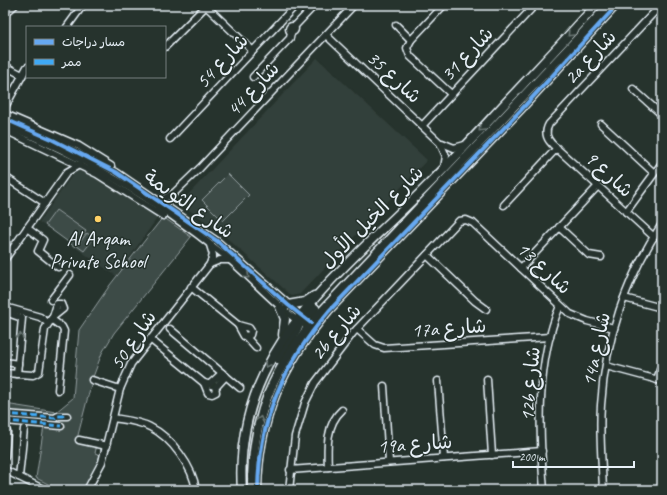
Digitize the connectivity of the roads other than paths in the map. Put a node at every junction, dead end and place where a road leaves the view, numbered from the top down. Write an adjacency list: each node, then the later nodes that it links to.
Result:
1 (15, 5): 13 (street)
2 (83, 5): 16 (street)
3 (296, 5): 14 (street, شارع 54)
4 (315, 5): 17 (street)
5 (354, 5): 18 (street, شارع 44)
6 (444, 5): 19 (street)
7 (535, 5): 29 (street, شارع 31)
8 (596, 5): 42 (main road, شارع الخيل الأول, one-way to 42)
9 (608, 5): 26 (main road, شارع الخيل الأول)
10 (617, 5): 28 (street)
11 (661, 5): 39 (street, 2a شارع)
12 (207, 6): 20 (street); 21 (street)
13 (5, 14)
14 (283, 20): 17 (street); 21 (street, شارع 54)
15 (396, 25): 19 (street)
16 (68, 26)
17 (291, 28): 25 (street)
18 (326, 35): 37 (street, شارع 35); 54 (street, شارع 44)
19 (411, 40): 29 (street)
20 (166, 46)
21 (253, 51): 40 (street, شارع 54)
22 (5, 66): 24 (street)
23 (26, 69): 24 (street)
24 (22, 75): 30 (street)
25 (253, 77)
26 (537, 82): 28 (main road); 73 (main road, شارع الخيل الأول)
27 (633, 89): 32 (street)
28 (537, 90): 72 (street)
29 (451, 94): 37 (street, شارع 31)
30 (7, 104): 33 (street)
31 (5, 114): 33 (street, شارع الثويمة)
32 (662, 115)
33 (12, 116): 50 (street, شارع الثويمة)
34 (5, 119): 44 (street)
35 (601, 124): 51 (street)
36 (5, 125): 44 (street)
37 (422, 126): 41 (street, شارع 35)
38 (5, 130): 45 (street, شارع الثويمة)
39 (546, 133): 43 (street, شارع 9)
40 (170, 139)
41 (440, 143): 42 (street); 48 (street)
42 (467, 144): 48 (main road, شارع الخيل الأول)
43 (557, 148): 53 (street, شارع 9); 57 (street)
44 (77, 155): 50 (street, شارع الثويمة); 61 (street, شارع الثويمة)
45 (64, 157): 47 (street, شارع الثويمة); 49 (street)
46 (662, 163): 51 (street)
47 (79, 165): 49 (street); 61 (street, شارع الثويمة)
48 (443, 169): 76 (main road, شارع الخيل الأول)
49 (67, 172): 56 (street)
50 (116, 172): 55 (street, شارع الثويمة)
51 (654, 173): 59 (street)
52 (5, 177): 56 (street)
53 (598, 186): 59 (street, شارع 9); 63 (street)
54 (174, 193): 55 (street, شارع 44); 58 (street)
55 (159, 201): 58 (street, شارع الثويمة)
56 (45, 203): 64 (street)
57 (504, 205)
58 (173, 211): 81 (street, شارع الثويمة)
59 (626, 212): 65 (street, شارع 9)
60 (459, 221): 67 (street, 2b شارع); 75 (street, شارع 13)
61 (179, 222): 66 (street, شارع الثويمة)
62 (662, 224): 65 (street, 14a شارع)
63 (559, 227): 69 (street); 75 (street)
64 (27, 228): 68 (street); 74 (street)
65 (654, 237): 80 (street, 14a شارع)
66 (210, 245): 70 (street, شارع الثويمة); 71 (street)
67 (427, 255): 85 (street); 91 (street, 2b شارع)
68 (6, 257)
69 (601, 257)
70 (231, 261): 71 (street); 81 (street, شارع الثويمة, one-way to 81)
71 (210, 264): 79 (street, شارع 50)
72 (374, 264): 73 (main road); 141 (street)
73 (365, 265): 88 (main road, شارع الخيل الأول)
74 (58, 267)
75 (521, 268): 82 (street, شارع 13)
76 (338, 274): 78 (main road, شارع الخيل الأول); 88 (main road)
77 (70, 275): 87 (street)
78 (329, 284): 81 (main road); 88 (main road, شارع الخيل الأول)
79 (191, 288): 93 (street, شارع 50); 95 (street)
80 (624, 298): 84 (street); 89 (street, 14a شارع)
81 (284, 306): 88 (street, شارع الثويمة); 94 (main road)
82 (560, 306): 89 (street, شارع 13); 92 (street, 12b شارع)
83 (5, 308): 87 (street)
84 (662, 308)
85 (486, 309)
86 (5, 312): 97 (street, one-way to 86)
87 (50, 320): 101 (street); 112 (street)
88 (304, 322): 94 (main road, شارع الخيل الأول); 140 (main road, شارع الخيل الأول, one-way to 88)
89 (614, 328): 98 (street, 14a شارع)
90 (170, 329): 102 (street)
91 (357, 329): 92 (street, 17a شارع); 133 (street, 2b شارع)
92 (550, 337): 126 (street, 12b شارع)
93 (150, 339): 107 (street); 111 (street, شارع 50)
94 (280, 343): 139 (main road, شارع الخيل الأول, one-way to 139)
95 (256, 348)
96 (5, 362): 97 (street)
97 (18, 364): 101 (street)
98 (606, 366): 105 (street); 144 (street, 14a شارع)
99 (662, 368): 105 (street)
100 (5, 373): 101 (street)
101 (16, 374)
102 (224, 374): 107 (street); 109 (street); 110 (street)
103 (487, 379): 127 (street)
104 (92, 380): 111 (street)
105 (660, 380)
106 (438, 381): 129 (street)
107 (207, 384): 109 (street); 109 (street)
108 (384, 386): 130 (street)
109 (216, 387)
110 (240, 388)
111 (120, 389): 119 (street, شارع 50)
112 (58, 390)
113 (342, 410): 131 (street)
114 (5, 415): 116 (street)
115 (67, 416): 118 (street)
116 (14, 418): 120 (street); 121 (street)
117 (44, 418): 118 (street); 121 (street); 122 (street)
118 (56, 418): 122 (street)
119 (114, 418): 125 (street, شارع 50); 138 (street)
120 (5, 421)
121 (27, 422): 122 (street); 134 (street)
122 (43, 425)
123 (7, 432): 128 (street)
124 (79, 440): 125 (street)
125 (107, 446): 135 (street, شارع 50)
126 (542, 451): 127 (street, 19a شارع); 143 (street, 12b شارع)
127 (492, 455): 129 (street, 19a شارع)
128 (5, 457)
129 (444, 458): 130 (street, 19a شارع)
130 (389, 462): 131 (street, 19a شارع)
131 (328, 467): 133 (street, 19a شارع)
132 (5, 470): 134 (street)
133 (290, 470): 142 (street, 2b شارع)
134 (19, 477): 136 (street)
135 (89, 487): 137 (street)
136 (45, 490)
137 (96, 490)
138 (196, 490)
139 (242, 490)
140 (252, 490)
141 (258, 490)
142 (289, 490)
143 (544, 490)
144 (603, 490)

